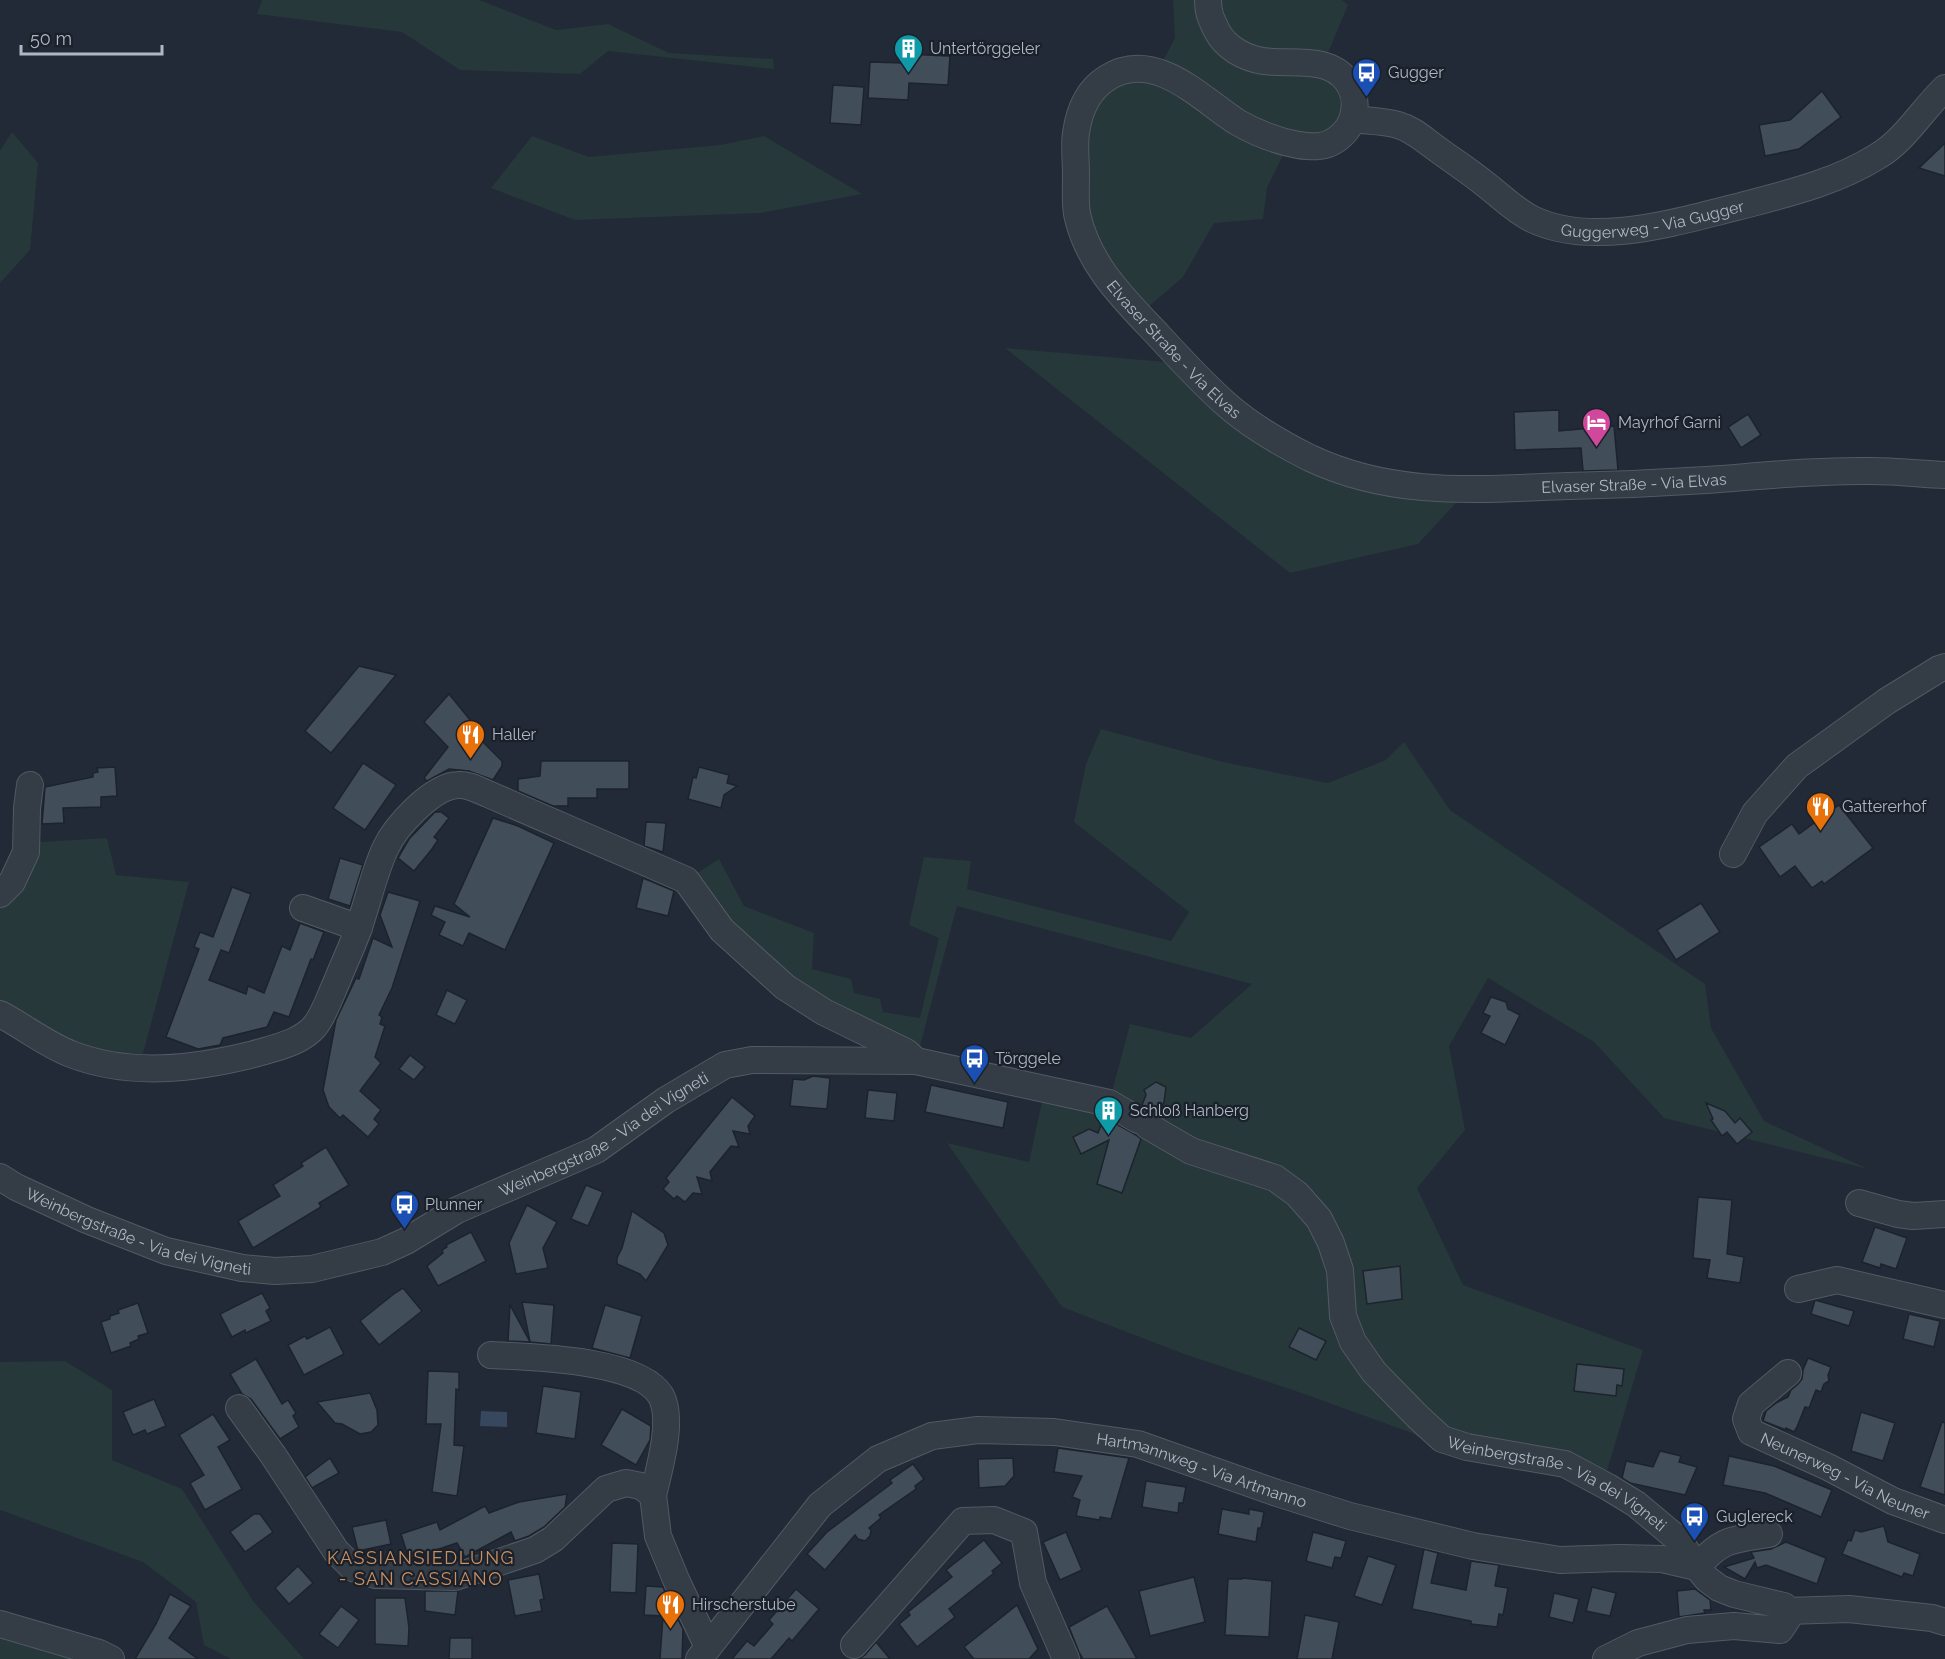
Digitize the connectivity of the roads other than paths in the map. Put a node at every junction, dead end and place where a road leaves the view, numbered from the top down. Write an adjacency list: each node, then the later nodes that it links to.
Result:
1 (1208, 0): 3 (street)
2 (1945, 88): 3 (street, Guggerweg - Via Gugger)
3 (1353, 119): 4 (street, Elvaser Straße - Via Elvas)
4 (1945, 475)
5 (1945, 667): 7 (street)
6 (30, 785): 8 (street)
7 (1733, 854)
8 (0, 894)
9 (303, 908): 10 (street)
10 (359, 928): 11 (street, Weinbergstraße - Via dei Vigneti); 12 (street, Weinbergstraße - Via dei Vigneti)
11 (0, 1014)
12 (916, 1061): 13 (street, Weinbergstraße - Via dei Vigneti); 24 (street, Weinbergstraße - Via dei Vigneti)
13 (0, 1177)
14 (1859, 1203): 15 (street)
15 (1945, 1214)
16 (1798, 1289): 17 (street)
17 (1945, 1305)
18 (491, 1355): 21 (street)
19 (1788, 1373): 22 (street, Neunerweg - Via Neuner)
20 (239, 1408): 21 (street)
21 (652, 1495): 29 (street, Hartmannweg - Via Artmanno)
22 (1945, 1520)
23 (1769, 1534): 24 (street)
24 (1697, 1567): 25 (street, Weinbergstraße - Via dei Vigneti); 29 (street, Hartmannweg - Via Artmanno)
25 (1787, 1611): 26 (street); 32 (street)
26 (1945, 1622)
27 (0, 1624): 30 (street)
28 (854, 1645): 31 (street)
29 (703, 1653)
30 (111, 1659)
31 (1065, 1659)
32 (1606, 1659)

